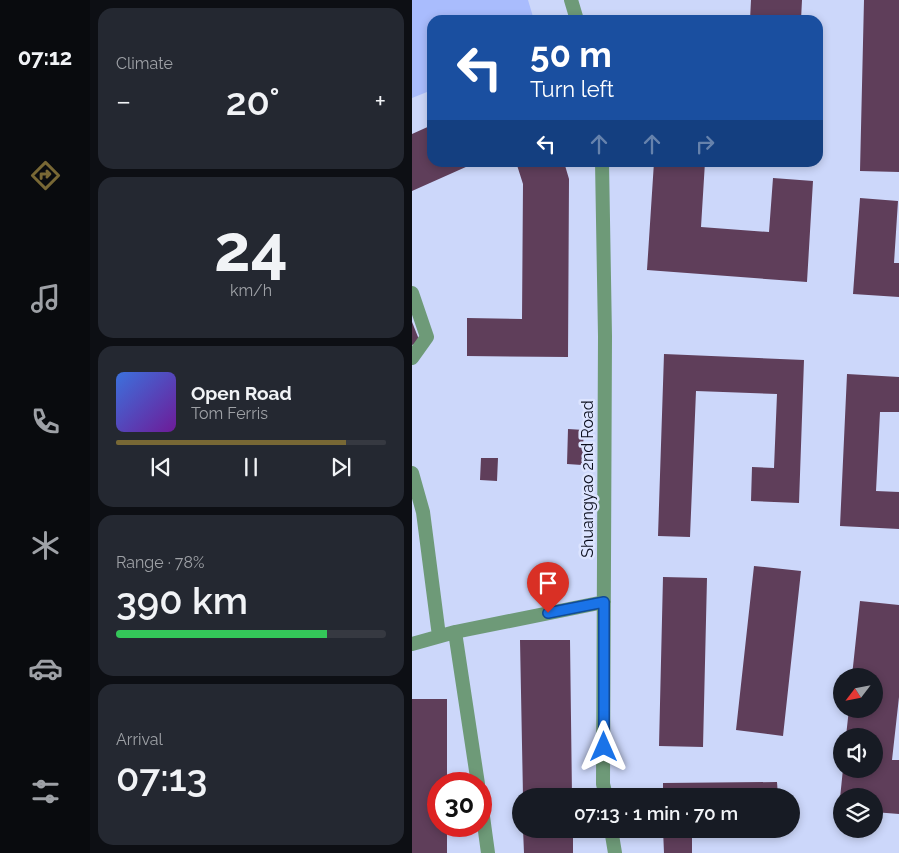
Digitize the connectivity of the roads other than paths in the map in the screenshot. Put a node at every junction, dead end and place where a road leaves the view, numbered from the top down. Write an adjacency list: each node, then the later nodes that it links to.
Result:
1 (571, 0): 2 (street)
2 (576, 15)
3 (602, 167): 7 (street, Shuangyao 2nd Road)
4 (412, 293): 5 (street)
5 (412, 358)
6 (412, 473): 9 (street)
7 (604, 602): 8 (street); 12 (street, Shuangyao 2nd Road)
8 (455, 632): 9 (street); 11 (street)
9 (439, 636): 10 (street)
10 (412, 644)
11 (476, 772)
12 (604, 788)
13 (486, 837): 15 (street)
14 (612, 838): 16 (street)
15 (488, 853)
16 (615, 853)

